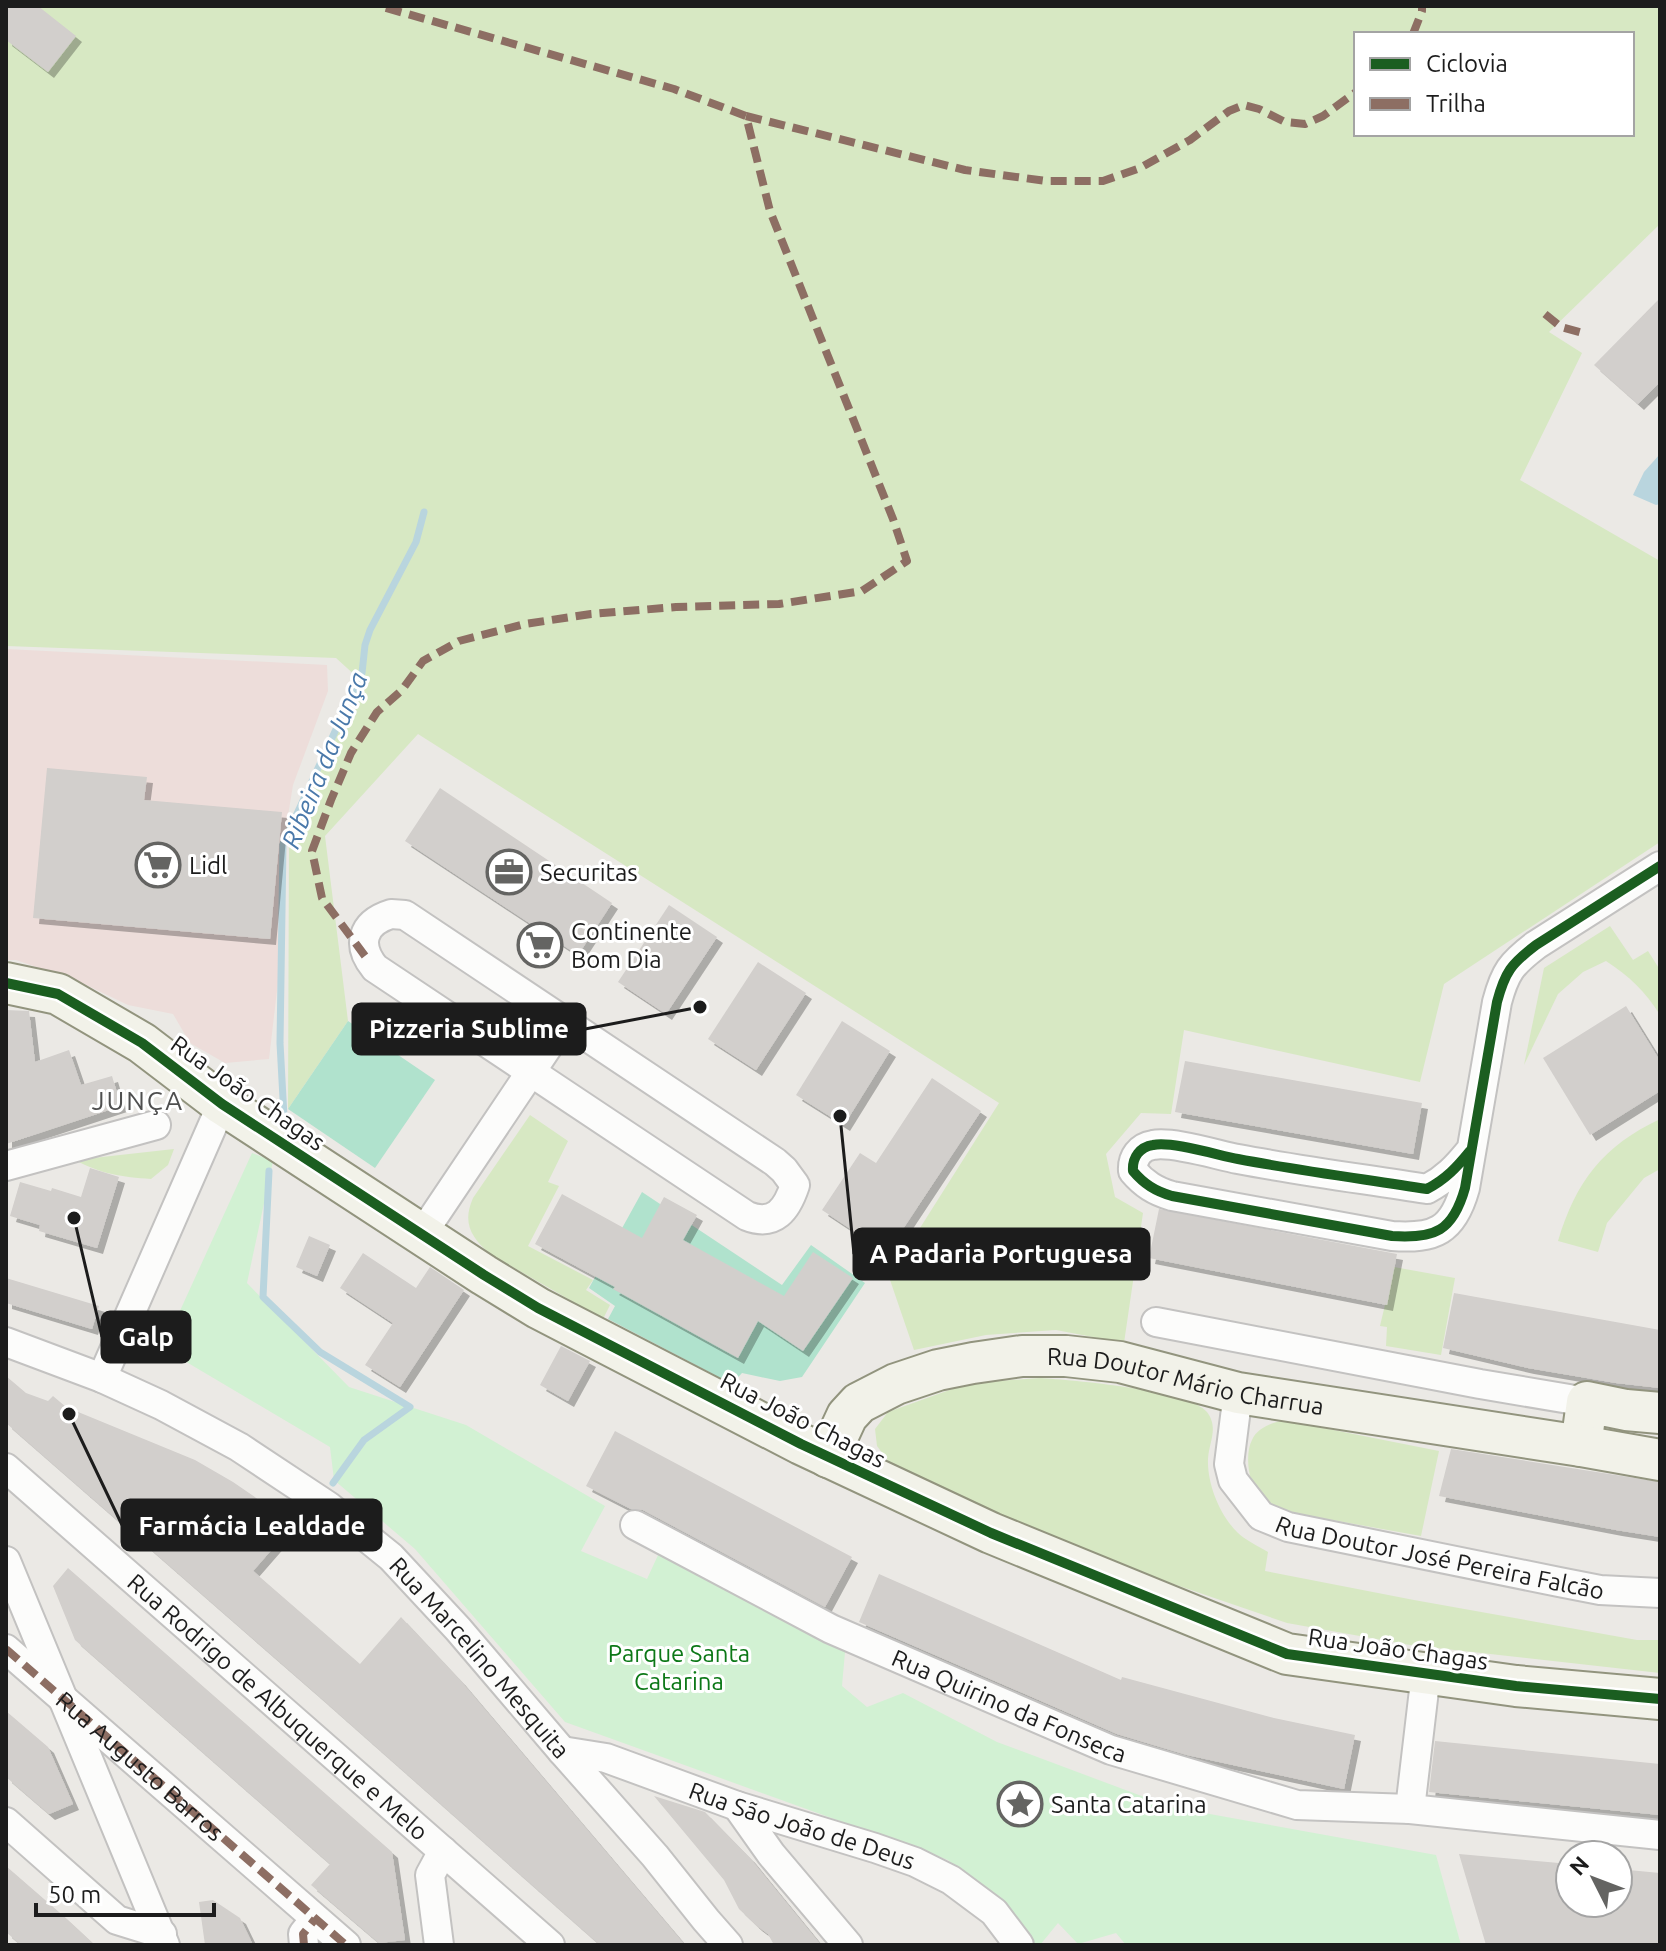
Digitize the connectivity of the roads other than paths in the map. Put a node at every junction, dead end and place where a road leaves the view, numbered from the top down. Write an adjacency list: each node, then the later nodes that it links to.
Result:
1 (1660, 866): 7 (street)
2 (6, 983): 5 (street, Rua João Chagas)
3 (565, 1021): 4 (street); 4 (street); 4 (street)
4 (530, 1072): 9 (street)
5 (222, 1104): 9 (street, Rua João Chagas); 12 (street)
6 (156, 1125): 8 (street)
7 (1470, 1151): 7 (street)
8 (6, 1166)
9 (422, 1234): 18 (street, Rua João Chagas)
10 (1156, 1322): 14 (street, Rua Doutor Mário Charrua)
11 (6, 1342): 12 (street, Rua Marcelino Mesquita)
12 (102, 1378): 27 (street, Rua Marcelino Mesquita)
13 (1238, 1393): 16 (street, Rua Doutor Mário Charrua); 18 (street, Rua Doutor Mário Charrua); 22 (street, Rua Doutor José Pereira Falcão)
14 (1587, 1402): 15 (street, Rua Doutor Mário Charrua); 16 (street)
15 (1643, 1411): 17 (street, Rua Doutor Mário Charrua)
16 (1581, 1446): 17 (street, Rua Doutor Mário Charrua)
17 (1641, 1456)
18 (828, 1457): 24 (street, Rua João Chagas)
19 (6, 1468): 32 (street, Rua Rodrigo de Albuquerque e Melo)
20 (635, 1525): 29 (street, Rua Quirino da Fonseca)
21 (6, 1561): 25 (street)
22 (1660, 1593)
23 (6, 1649): 25 (street, Rua Augusto Barros)
24 (1426, 1673): 26 (street, Rua João Chagas); 29 (street)
25 (62, 1698): 33 (street, Rua Augusto Barros); 34 (street)
26 (1660, 1699)
27 (562, 1751): 28 (street, Rua São João de Deus); 39 (street, Rua Marcelino Mesquita)
28 (737, 1806): 40 (street); 41 (street, Rua São João de Deus)
29 (1410, 1809): 31 (street, Rua Quirino da Fonseca)
30 (6, 1822): 34 (street)
31 (1660, 1835)
32 (443, 1851): 37 (street); 38 (street, Rua Rodrigo de Albuquerque e Melo)
33 (315, 1919): 35 (street); 36 (street, Rua Augusto Barros)
34 (163, 1940)
35 (304, 1945)
36 (346, 1945)
37 (439, 1945)
38 (550, 1945)
39 (728, 1945)
40 (848, 1945)
41 (1019, 1945)

